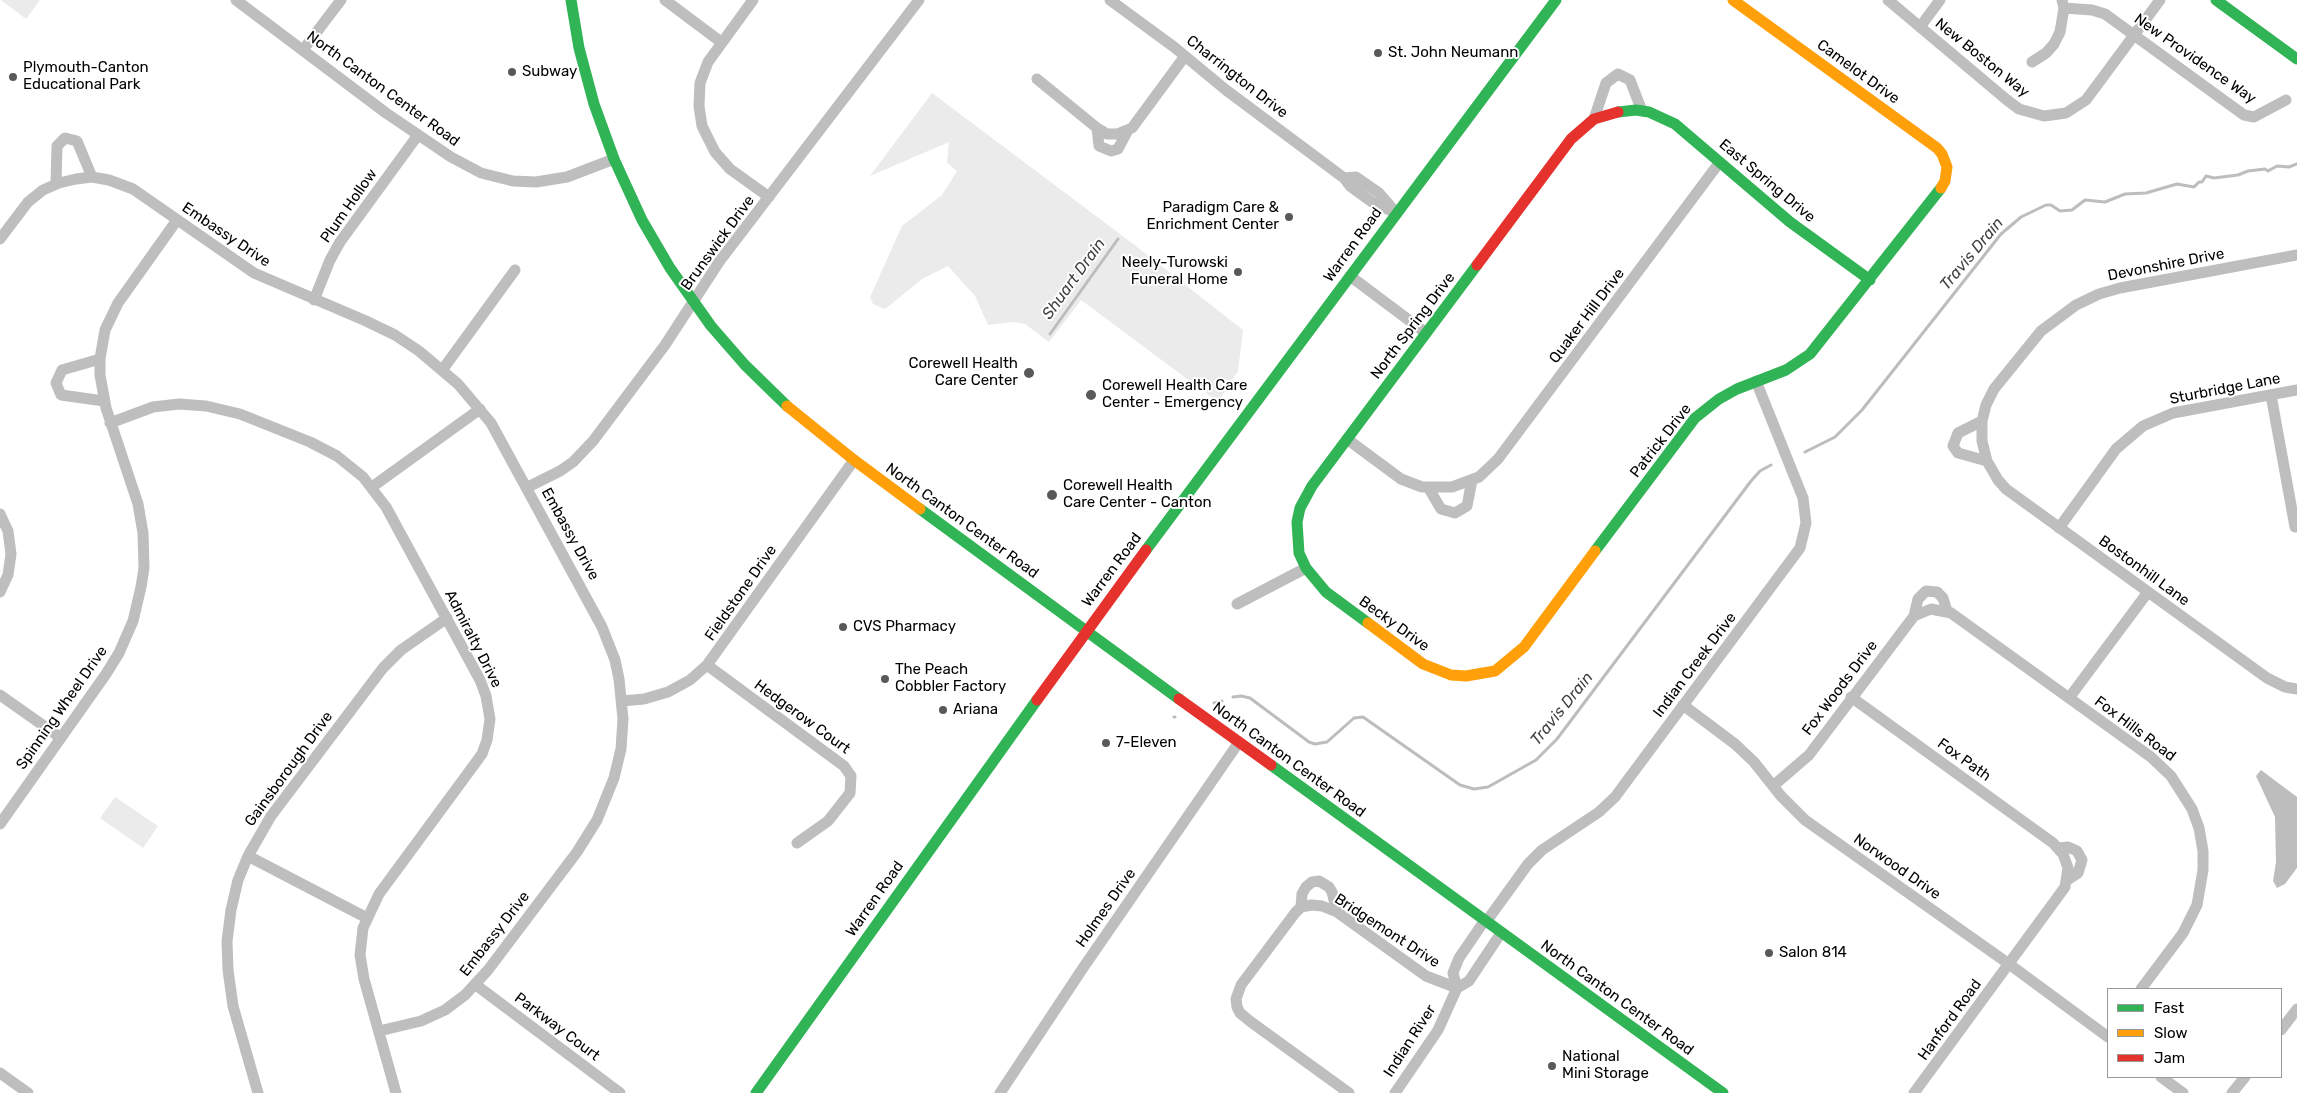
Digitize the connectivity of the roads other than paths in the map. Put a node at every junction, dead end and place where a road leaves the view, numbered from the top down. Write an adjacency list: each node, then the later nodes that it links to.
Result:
1 (236, 0): 18 (street, North Canton Center Road)
2 (341, 0): 18 (street)
3 (571, 0): 30 (main road)
4 (665, 0): 17 (street)
5 (753, 0): 17 (street)
6 (920, 0): 35 (street, Brunswick Drive)
7 (1110, 0): 19 (street, Charrington Drive)
8 (1556, 0): 36 (main road, Warren Road)
9 (1733, 0): 33 (main road, Camelot Drive)
10 (1888, 0): 15 (street, New Boston Way)
11 (1940, 0): 15 (street)
12 (2160, 0): 16 (street)
13 (2216, 0): 20 (main road)
14 (2063, 4): 16 (street, New Providence Way); 21 (street)
15 (1920, 27): 16 (street, New Boston Way)
16 (2135, 35): 23 (street, New Providence Way)
17 (721, 42): 35 (street)
18 (303, 50): 29 (street, North Canton Center Road)
19 (1185, 56): 28 (street); 36 (street, Charrington Drive)
20 (2297, 59)
21 (2032, 62)
22 (1037, 79): 27 (street)
23 (2286, 100)
24 (1620, 111): 25 (main road, East Spring Drive); 26 (main road, North Spring Drive)
25 (1642, 111): 26 (street); 31 (main road, East Spring Drive)
26 (1594, 119): 45 (main road, North Spring Drive)
27 (1097, 128): 28 (street); 28 (street)
28 (1128, 130)
29 (418, 135): 30 (street, North Canton Center Road); 43 (street, Plum Hollow)
30 (614, 159): 44 (main road, North Canton Center Road)
31 (1719, 162): 42 (main road, East Spring Drive); 59 (street, Quaker Hill Drive)
32 (92, 178): 34 (street, Embassy Drive); 34 (street); 37 (street, Embassy Drive)
33 (1946, 181): 42 (main road, Patrick Drive)
34 (56, 184): 38 (street, Embassy Drive)
35 (769, 197): 44 (street, Brunswick Drive)
36 (1396, 213): 41 (main road, Warren Road)
37 (177, 220): 43 (street, Embassy Drive); 46 (street, Spinning Wheel Drive)
38 (0, 239)
39 (2297, 255): 53 (street, Devonshire Drive)
40 (515, 270): 47 (street)
41 (1350, 276): 45 (street); 73 (main road, Warren Road)
42 (1870, 280): 48 (main road, Patrick Drive)
43 (314, 300): 47 (street, Embassy Drive)
44 (694, 302): 57 (main road, North Canton Center Road); 61 (street, Brunswick Drive)
45 (1426, 333): 55 (main road, North Spring Drive)
46 (100, 359): 51 (street, Spinning Wheel Drive); 51 (street)
47 (443, 369): 52 (street, Embassy Drive)
48 (1756, 381): 75 (main road, Patrick Drive); 81 (street, Indian Creek Drive)
49 (2297, 390): 50 (street, Sturbridge Lane)
50 (2271, 395): 64 (street); 65 (street, Sturbridge Lane)
51 (104, 401): 54 (street, Spinning Wheel Drive)
52 (480, 409): 60 (street); 61 (street, Embassy Drive)
53 (1982, 421): 56 (street, Devonshire Drive); 58 (street)
54 (110, 422): 60 (street, Admiralty Drive); 82 (street, Spinning Wheel Drive)
55 (1347, 439): 62 (street, Quaker Hill Drive); 66 (main road, North Spring Drive)
56 (1982, 442): 58 (street, Bostonhill Lane)
57 (854, 460): 73 (main road, North Canton Center Road); 74 (street, Fieldstone Drive)
58 (1987, 461): 65 (street, Bostonhill Lane)
59 (1472, 480): 62 (street, Quaker Hill Drive); 62 (street)
60 (372, 487): 72 (street, Admiralty Drive)
61 (528, 487): 80 (street, Embassy Drive)
62 (1428, 487)
63 (0, 514): 67 (street)
64 (2295, 527)
65 (2059, 528): 68 (street, Bostonhill Lane)
66 (1306, 568): 69 (street); 75 (main road, Becky Drive)
67 (0, 592)
68 (2148, 592): 76 (street, Bostonhill Lane); 79 (street)
69 (1237, 604)
70 (1947, 612): 71 (street, Fox Hills Road); 71 (street, Fox Woods Drive); 79 (street, Fox Hills Road)
71 (1914, 616): 78 (street, Fox Woods Drive)
72 (447, 618): 87 (street, Gainsborough Drive); 90 (street, Admiralty Drive)
73 (1086, 631): 83 (main road, North Canton Center Road); 108 (main road, Warren Road)
74 (707, 665): 80 (street, Fieldstone Drive); 86 (street, Hedgerow Court)
75 (1479, 675)
76 (2297, 689)
77 (0, 695): 82 (street)
78 (1851, 697): 84 (street, Fox Woods Drive); 93 (street, Fox Path)
79 (2069, 698): 96 (street, Fox Hills Road)
80 (622, 700): 94 (street, Embassy Drive)
81 (1683, 705): 84 (street, Norwood Drive); 91 (street, Indian Creek Drive)
82 (61, 738): 85 (street, Spinning Wheel Drive)
83 (1239, 742): 91 (main road, North Canton Center Road); 109 (street, Holmes Drive)
84 (1773, 786): 93 (street, Norwood Drive)
85 (0, 824)
86 (797, 843)
87 (248, 856): 90 (street); 105 (street, Gainsborough Drive)
88 (1301, 907): 89 (street, Bridgemont Drive); 89 (street); 110 (street)
89 (1337, 912): 95 (street, Bridgemont Drive)
90 (367, 918): 99 (street, Admiralty Drive)
91 (1485, 921): 92 (main road, North Canton Center Road); 95 (street, Indian Creek Drive)
92 (1501, 932): 95 (street, Indian River); 112 (main road, North Canton Center Road)
93 (2009, 964): 100 (street, Norwood Drive); 113 (street, Hanford Road)
94 (476, 985): 99 (street, Embassy Drive); 107 (street, Parkway Court)
95 (1456, 988): 111 (street, Indian River)
96 (2142, 988)
97 (2297, 1009): 98 (street)
98 (2282, 1029)
99 (379, 1031): 106 (street, Admiralty Drive)
100 (2107, 1035)
101 (0, 1073): 104 (street)
102 (2162, 1078): 114 (street)
103 (2244, 1078): 115 (street)
104 (28, 1093)
105 (258, 1093)
106 (396, 1093)
107 (620, 1093)
108 (756, 1093)
109 (1000, 1093)
110 (1349, 1093)
111 (1395, 1093)
112 (1723, 1093)
113 (1914, 1093)
114 (2182, 1093)
115 (2232, 1093)

